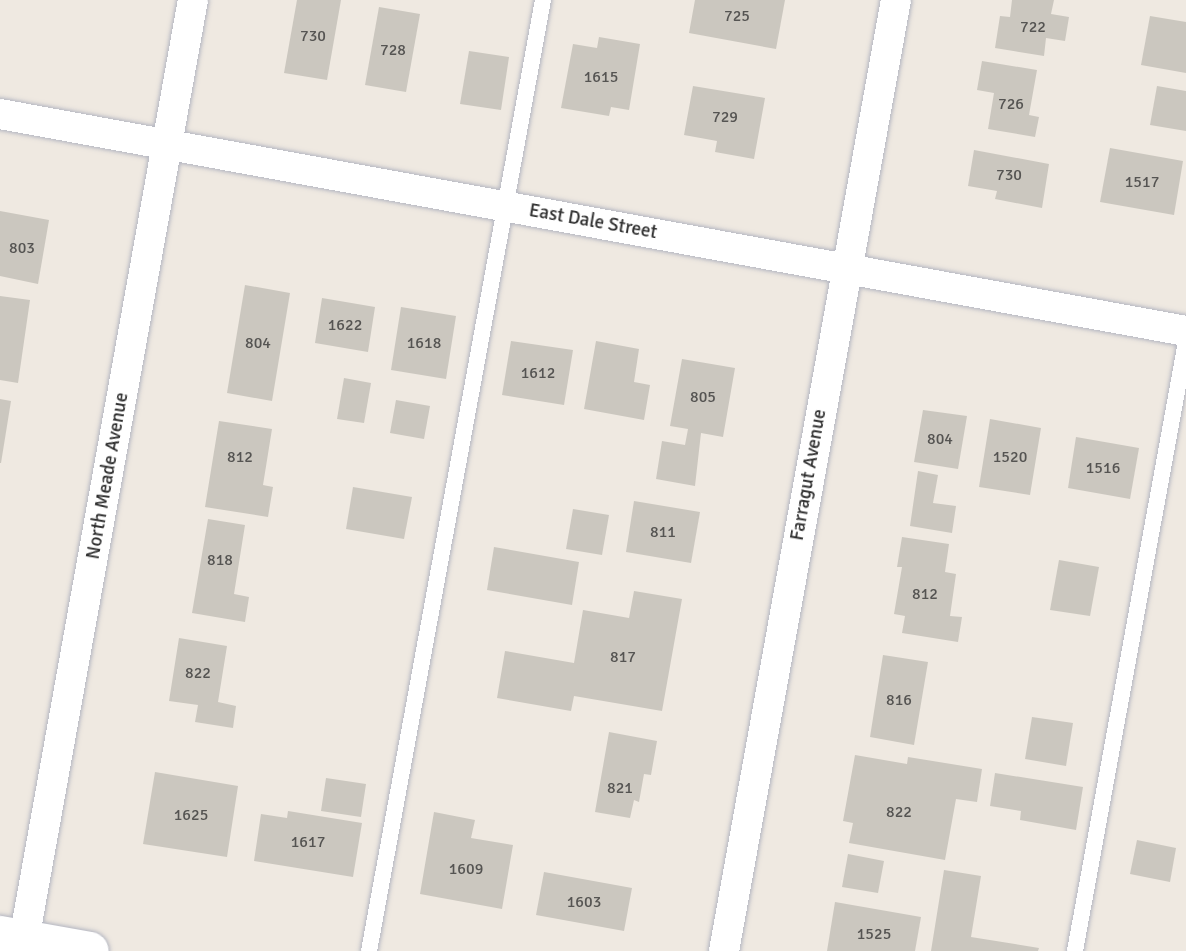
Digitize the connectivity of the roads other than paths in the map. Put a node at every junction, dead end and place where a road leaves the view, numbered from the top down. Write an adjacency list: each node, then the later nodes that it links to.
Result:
1 (193, 0): 5 (street, North Meade Avenue)
2 (543, 0): 6 (lane)
3 (896, 0): 7 (street, Farragut Avenue)
4 (0, 114): 5 (street, East Dale Street)
5 (169, 145): 6 (street, East Dale Street); 10 (street, North Meade Avenue)
6 (505, 206): 7 (street, East Dale Street); 12 (lane)
7 (846, 269): 8 (street, East Dale Street); 13 (street, Farragut Avenue)
8 (1186, 331)
9 (1186, 342): 14 (lane)
10 (15, 942): 11 (street)
11 (90, 951)
12 (369, 951)
13 (724, 951)
14 (1075, 951)

